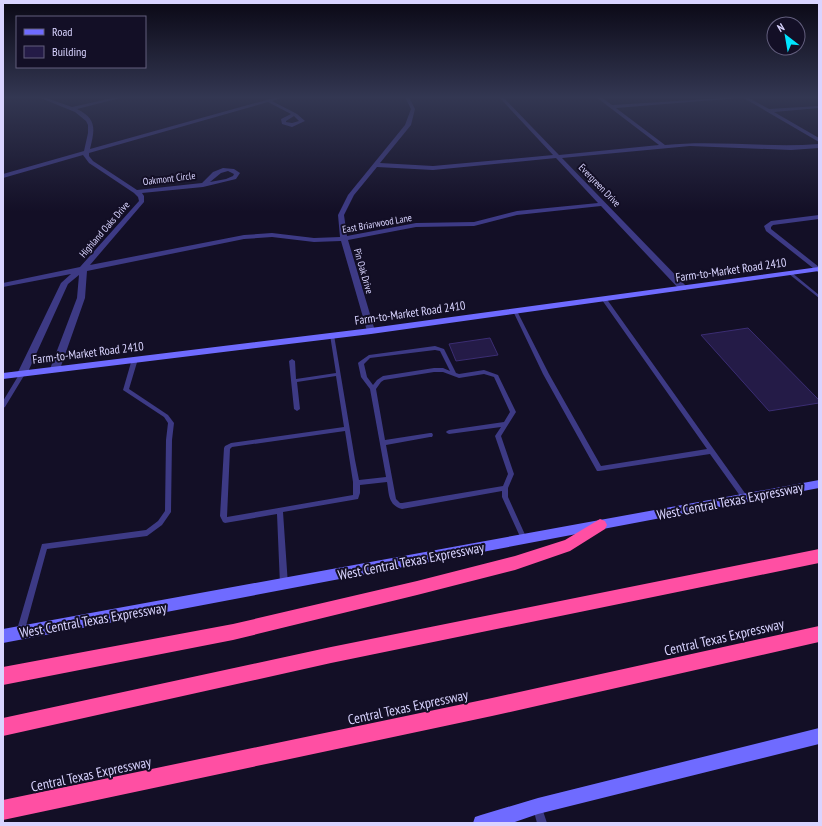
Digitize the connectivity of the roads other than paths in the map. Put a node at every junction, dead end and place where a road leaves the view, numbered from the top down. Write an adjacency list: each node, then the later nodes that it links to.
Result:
1 (89, 136): 8 (street)
2 (145, 136): 8 (street)
3 (400, 136): 10 (street, Pin Oak Drive)
4 (538, 136): 9 (street, Evergreen Drive)
5 (649, 136): 6 (street)
6 (662, 146): 7 (street); 9 (street)
7 (819, 146)
8 (87, 151): 11 (street); 13 (street, Highland Oaks Drive)
9 (558, 156): 10 (street); 14 (street, Evergreen Drive)
10 (376, 165): 16 (street, Pin Oak Drive)
11 (3, 176)
12 (205, 184): 13 (street, Oakmont Circle)
13 (136, 192): 17 (street, Highland Oaks Drive)
14 (604, 204): 16 (street, East Briarwood Lane); 21 (street, Evergreen Drive)
15 (819, 217): 18 (street)
16 (344, 239): 17 (street, East Briarwood Lane); 25 (street, Pin Oak Drive)
17 (83, 269): 20 (street, East Briarwood Lane); 29 (street, Highland Oaks Drive); 30 (street, Highland Oaks Drive)
18 (818, 270): 19 (main road, Farm-to-Market Road 2410)
19 (790, 274): 21 (main road, Farm-to-Market Road 2410); 22 (lane)
20 (3, 285)
21 (684, 288): 23 (main road, Farm-to-Market Road 2410)
22 (819, 297)
23 (604, 299): 24 (main road, Farm-to-Market Road 2410); 43 (lane)
24 (515, 311): 25 (main road, Farm-to-Market Road 2410); 43 (lane)
25 (371, 331): 26 (main road, Farm-to-Market Road 2410)
26 (332, 335): 27 (main road, Farm-to-Market Road 2410); 31 (lane)
27 (135, 359): 29 (main road, Farm-to-Market Road 2410); 54 (lane)
28 (292, 361): 34 (lane)
29 (55, 369): 30 (main road, Farm-to-Market Road 2410)
30 (22, 374): 33 (main road, Farm-to-Market Road 2410); 36 (lane)
31 (338, 374): 34 (lane); 39 (lane)
32 (454, 374): 35 (lane); 35 (lane); 38 (lane)
33 (3, 376)
34 (294, 381): 37 (lane)
35 (373, 389): 42 (lane)
36 (3, 406)
37 (297, 409)
38 (506, 424): 40 (lane); 47 (lane)
39 (347, 429): 45 (lane); 49 (lane)
40 (449, 432)
41 (430, 435): 42 (lane)
42 (383, 443): 44 (lane)
43 (712, 451): 48 (lane)
44 (389, 479): 45 (lane); 47 (lane)
45 (356, 483): 49 (lane)
46 (819, 484): 48 (main road, West Central Texas Expressway)
47 (506, 488): 51 (lane)
48 (745, 498): 50 (main road, West Central Texas Expressway)
49 (280, 511): 53 (lane)
50 (600, 525): 51 (main road, West Central Texas Expressway); 57 (highway)
51 (524, 539): 53 (main road, West Central Texas Expressway)
52 (819, 556): 58 (highway)
53 (284, 585): 54 (main road, West Central Texas Expressway)
54 (20, 633): 56 (main road, West Central Texas Expressway)
55 (819, 634): 61 (highway, Central Texas Expressway)
56 (3, 636)
57 (3, 676)
58 (3, 727)
59 (819, 736): 60 (main road)
60 (538, 806): 62 (main road); 64 (lane)
61 (3, 810)
62 (509, 820): 63 (main road)
63 (481, 823)
64 (542, 823)

